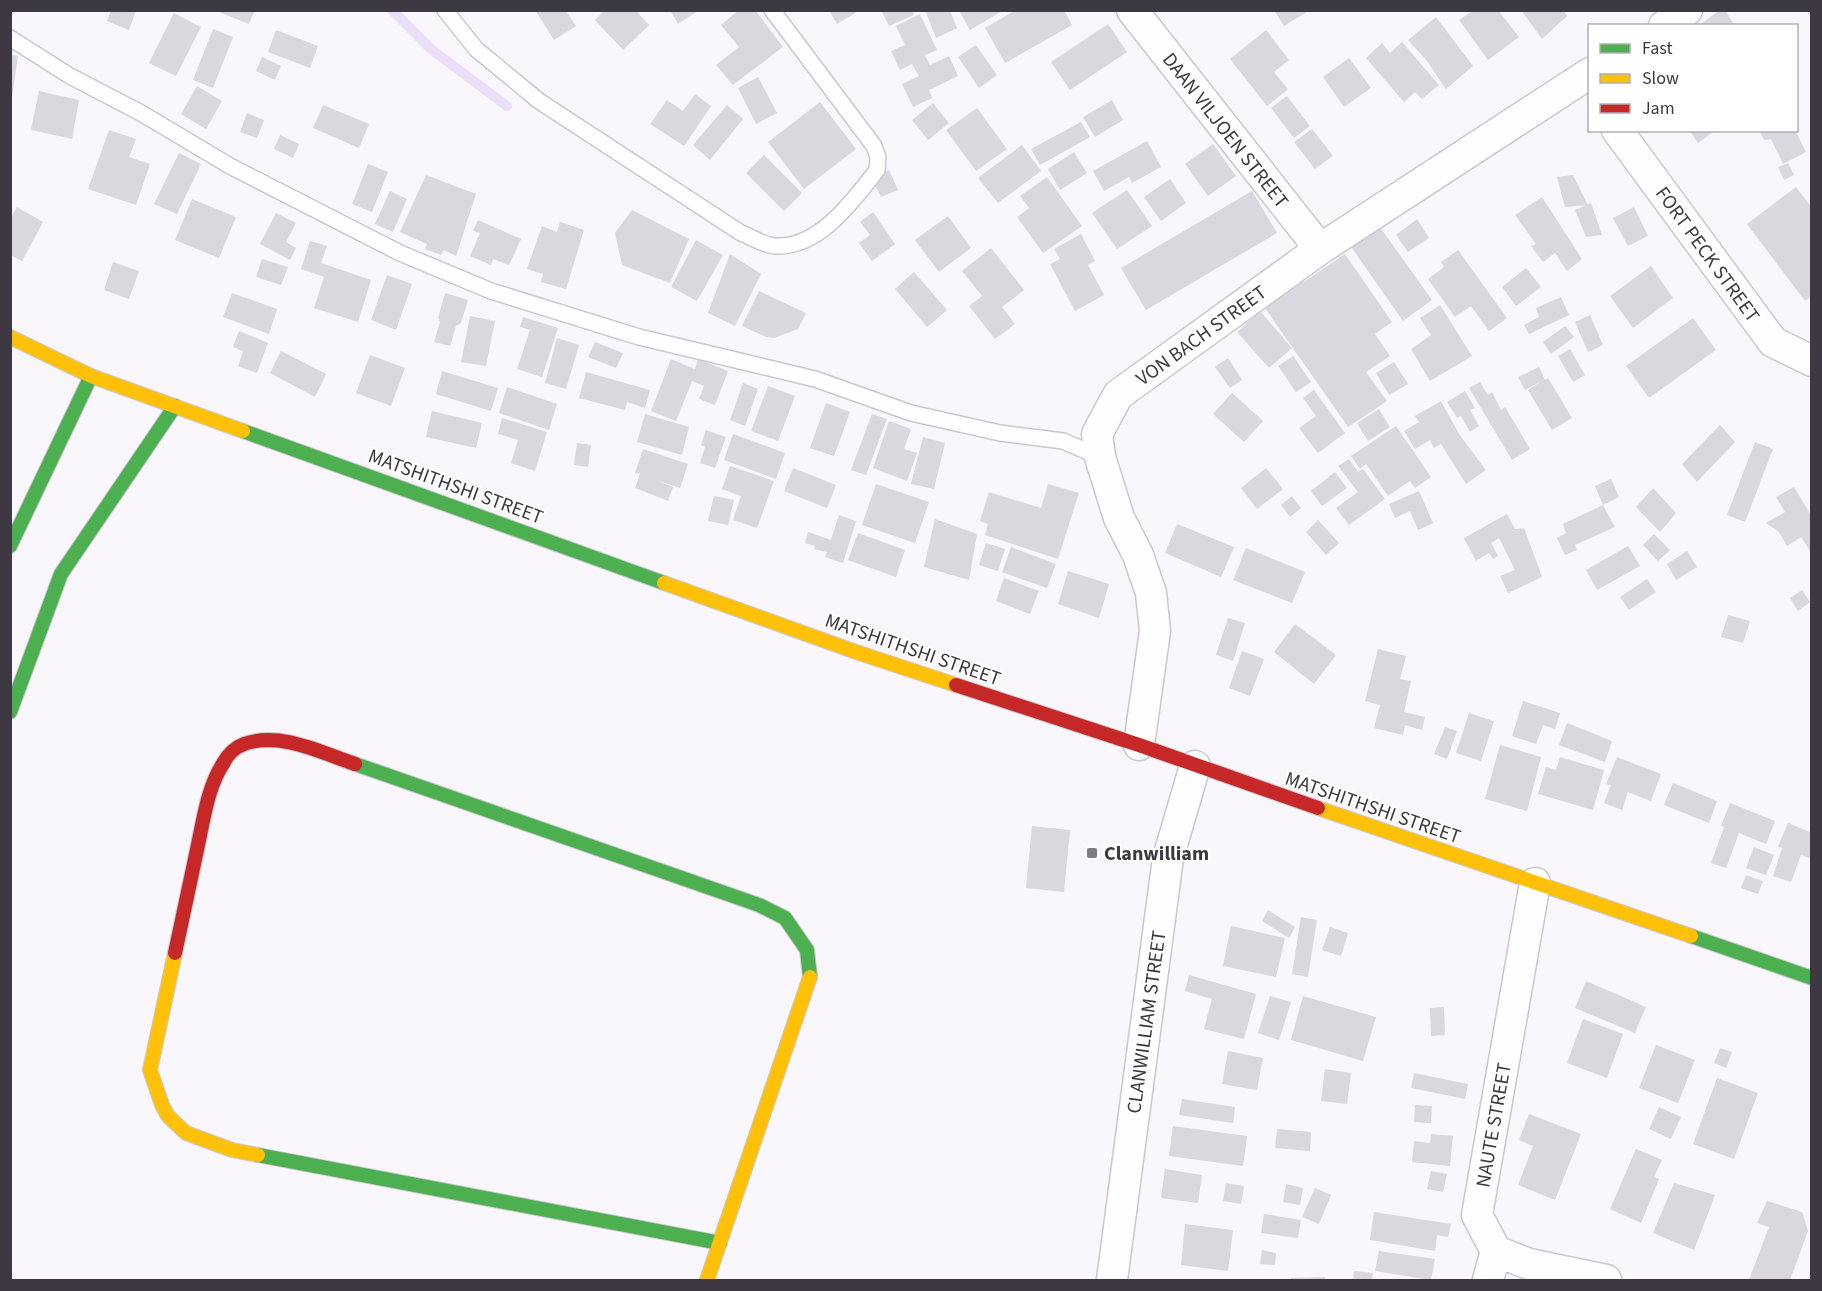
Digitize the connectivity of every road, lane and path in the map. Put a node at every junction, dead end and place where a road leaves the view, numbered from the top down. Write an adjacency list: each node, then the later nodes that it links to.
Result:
1 (445, 10): 2 (lane)
2 (772, 10)
3 (1132, 10): 9 (street, DAAN VILJOEN STREET)
4 (1687, 10): 5 (street)
5 (1667, 24)
6 (10, 39): 14 (lane)
7 (1586, 82): 9 (street, VON BACH STREET)
8 (1618, 132): 11 (street, FORT PECK STREET)
9 (1320, 249): 14 (street, VON BACH STREET)
10 (10, 337): 12 (street, MATSHITHSHI STREET)
11 (1812, 361)
12 (91, 376): 13 (street, MATSHITHSHI STREET); 15 (street)
13 (175, 406): 16 (street); 17 (street, MATSHITHSHI STREET)
14 (1100, 457): 17 (street, VON BACH STREET)
15 (10, 546)
16 (10, 712)
17 (1139, 745): 18 (street, MATSHITHSHI STREET)
18 (1195, 766): 19 (street, MATSHITHSHI STREET); 24 (street, CLANWILLIAM STREET)
19 (1535, 883): 20 (street, MATSHITHSHI STREET); 22 (street, NAUTE STREET)
20 (1812, 978)
21 (720, 1243): 21 (street); 23 (street)
22 (1496, 1251): 25 (street); 26 (street)
23 (707, 1281)
24 (1112, 1281)
25 (1488, 1281)
26 (1605, 1281)

